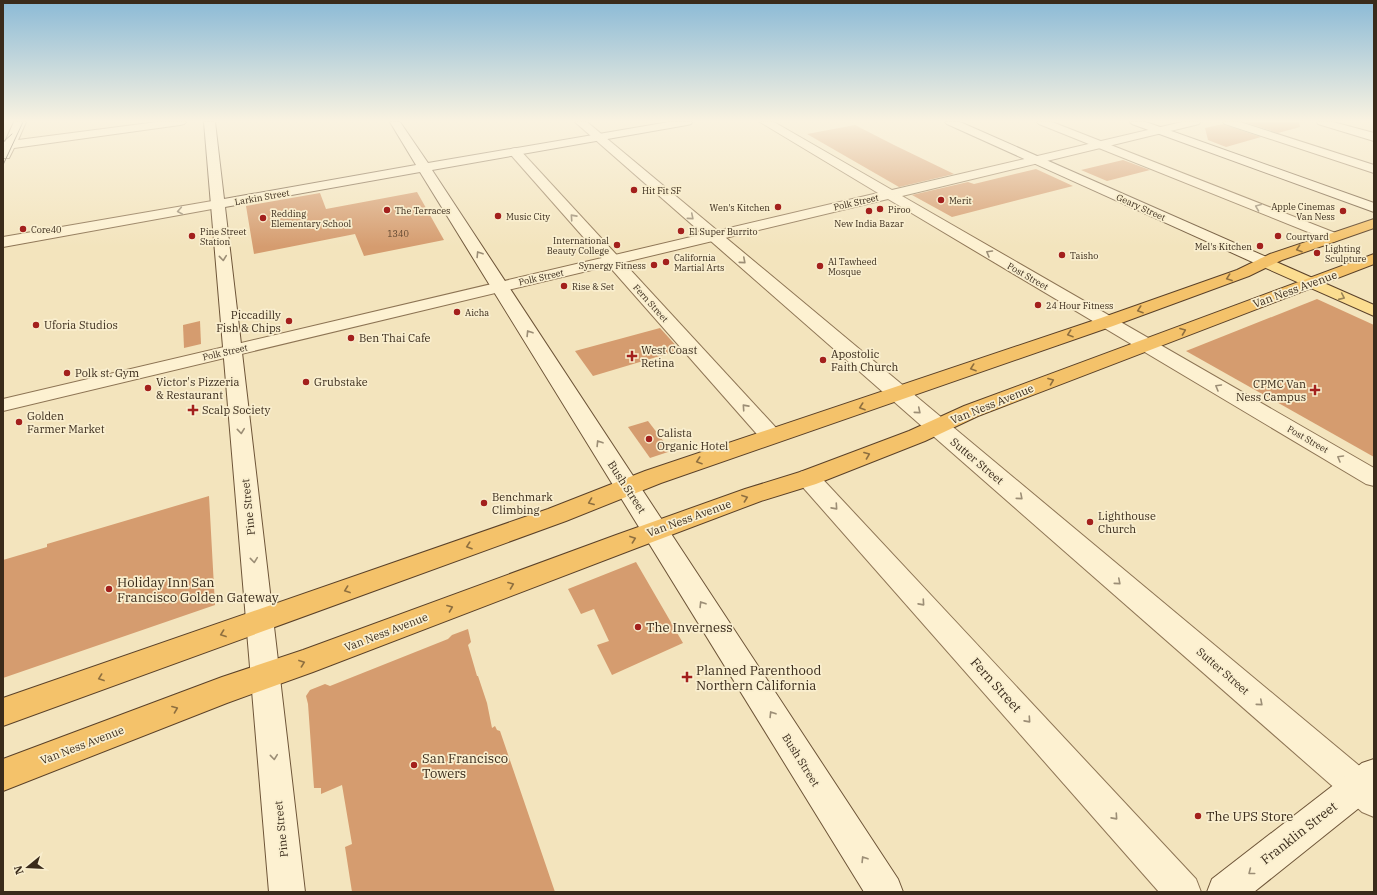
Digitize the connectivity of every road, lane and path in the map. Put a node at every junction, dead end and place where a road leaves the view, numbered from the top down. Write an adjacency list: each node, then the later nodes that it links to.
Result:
1 (214, 164): 15 (street, Pine Street)
2 (421, 164): 12 (street, Bush Street)
3 (448, 164): 12 (street, Larkin Street)
4 (526, 164): 22 (street, Fern Street, one-way to 4)
5 (629, 164): 18 (street, Sutter Street, one-way to 18)
6 (838, 164): 14 (street, Post Street)
7 (1019, 164): 14 (street, Polk Street)
8 (1043, 164): 23 (street, Geary Street)
9 (1150, 164): 19 (street, one-way to 9)
10 (1252, 164): 16 (street)
11 (1355, 164): 13 (street)
12 (424, 168): 15 (street, Larkin Street); 25 (street, Bush Street, one-way to 12)
13 (1374, 170)
14 (890, 194): 18 (street, Polk Street); 27 (street, Post Street, one-way to 14)
15 (218, 204): 20 (street, Larkin Street, one-way to 20); 29 (street, Pine Street, one-way to 29)
16 (1374, 208)
17 (1374, 223): 19 (highway)
18 (714, 236): 22 (street, Polk Street); 30 (street, Sutter Street, one-way to 30)
19 (1333, 237): 23 (highway, one-way to 23)
20 (3, 242)
21 (1374, 259): 24 (highway, Van Ness Avenue)
22 (612, 260): 25 (street, Polk Street); 33 (street, Fern Street, one-way to 22)
23 (1265, 262): 24 (main road); 27 (highway, one-way to 27)
24 (1310, 283): 26 (main road, one-way to 26); 28 (highway, Van Ness Avenue, one-way to 24)
25 (500, 287): 29 (street, Polk Street); 36 (street, Bush Street, one-way to 25)
26 (1374, 311)
27 (1107, 322): 28 (street, Post Street); 30 (highway, one-way to 30)
28 (1146, 345): 32 (highway, Van Ness Avenue, one-way to 28); 35 (street, Post Street, one-way to 28)
29 (232, 350): 31 (street, Polk Street); 38 (street, Pine Street, one-way to 38)
30 (899, 394): 32 (street, Sutter Street, one-way to 32); 33 (highway, one-way to 33)
31 (3, 405)
32 (937, 427): 34 (highway, Van Ness Avenue, one-way to 32); 42 (street, Sutter Street, one-way to 42)
33 (771, 436): 36 (highway, one-way to 36)
34 (808, 478): 37 (highway, Van Ness Avenue, one-way to 34); 45 (street, Fern Street, one-way to 45)
35 (1374, 478)
36 (628, 488): 37 (street, Bush Street); 38 (highway, one-way to 38)
37 (655, 531): 39 (highway, Van Ness Avenue, one-way to 37); 44 (street, Bush Street, one-way to 37)
38 (260, 621): 39 (street, Pine Street); 40 (highway, one-way to 40)
39 (266, 676): 41 (highway, Van Ness Avenue, one-way to 39); 43 (street, Pine Street, one-way to 43)
40 (3, 712)
41 (3, 775)
42 (1369, 787): 46 (street, Franklin Street, one-way to 46)
43 (287, 892)
44 (885, 892)
45 (1184, 892)
46 (1225, 892)

